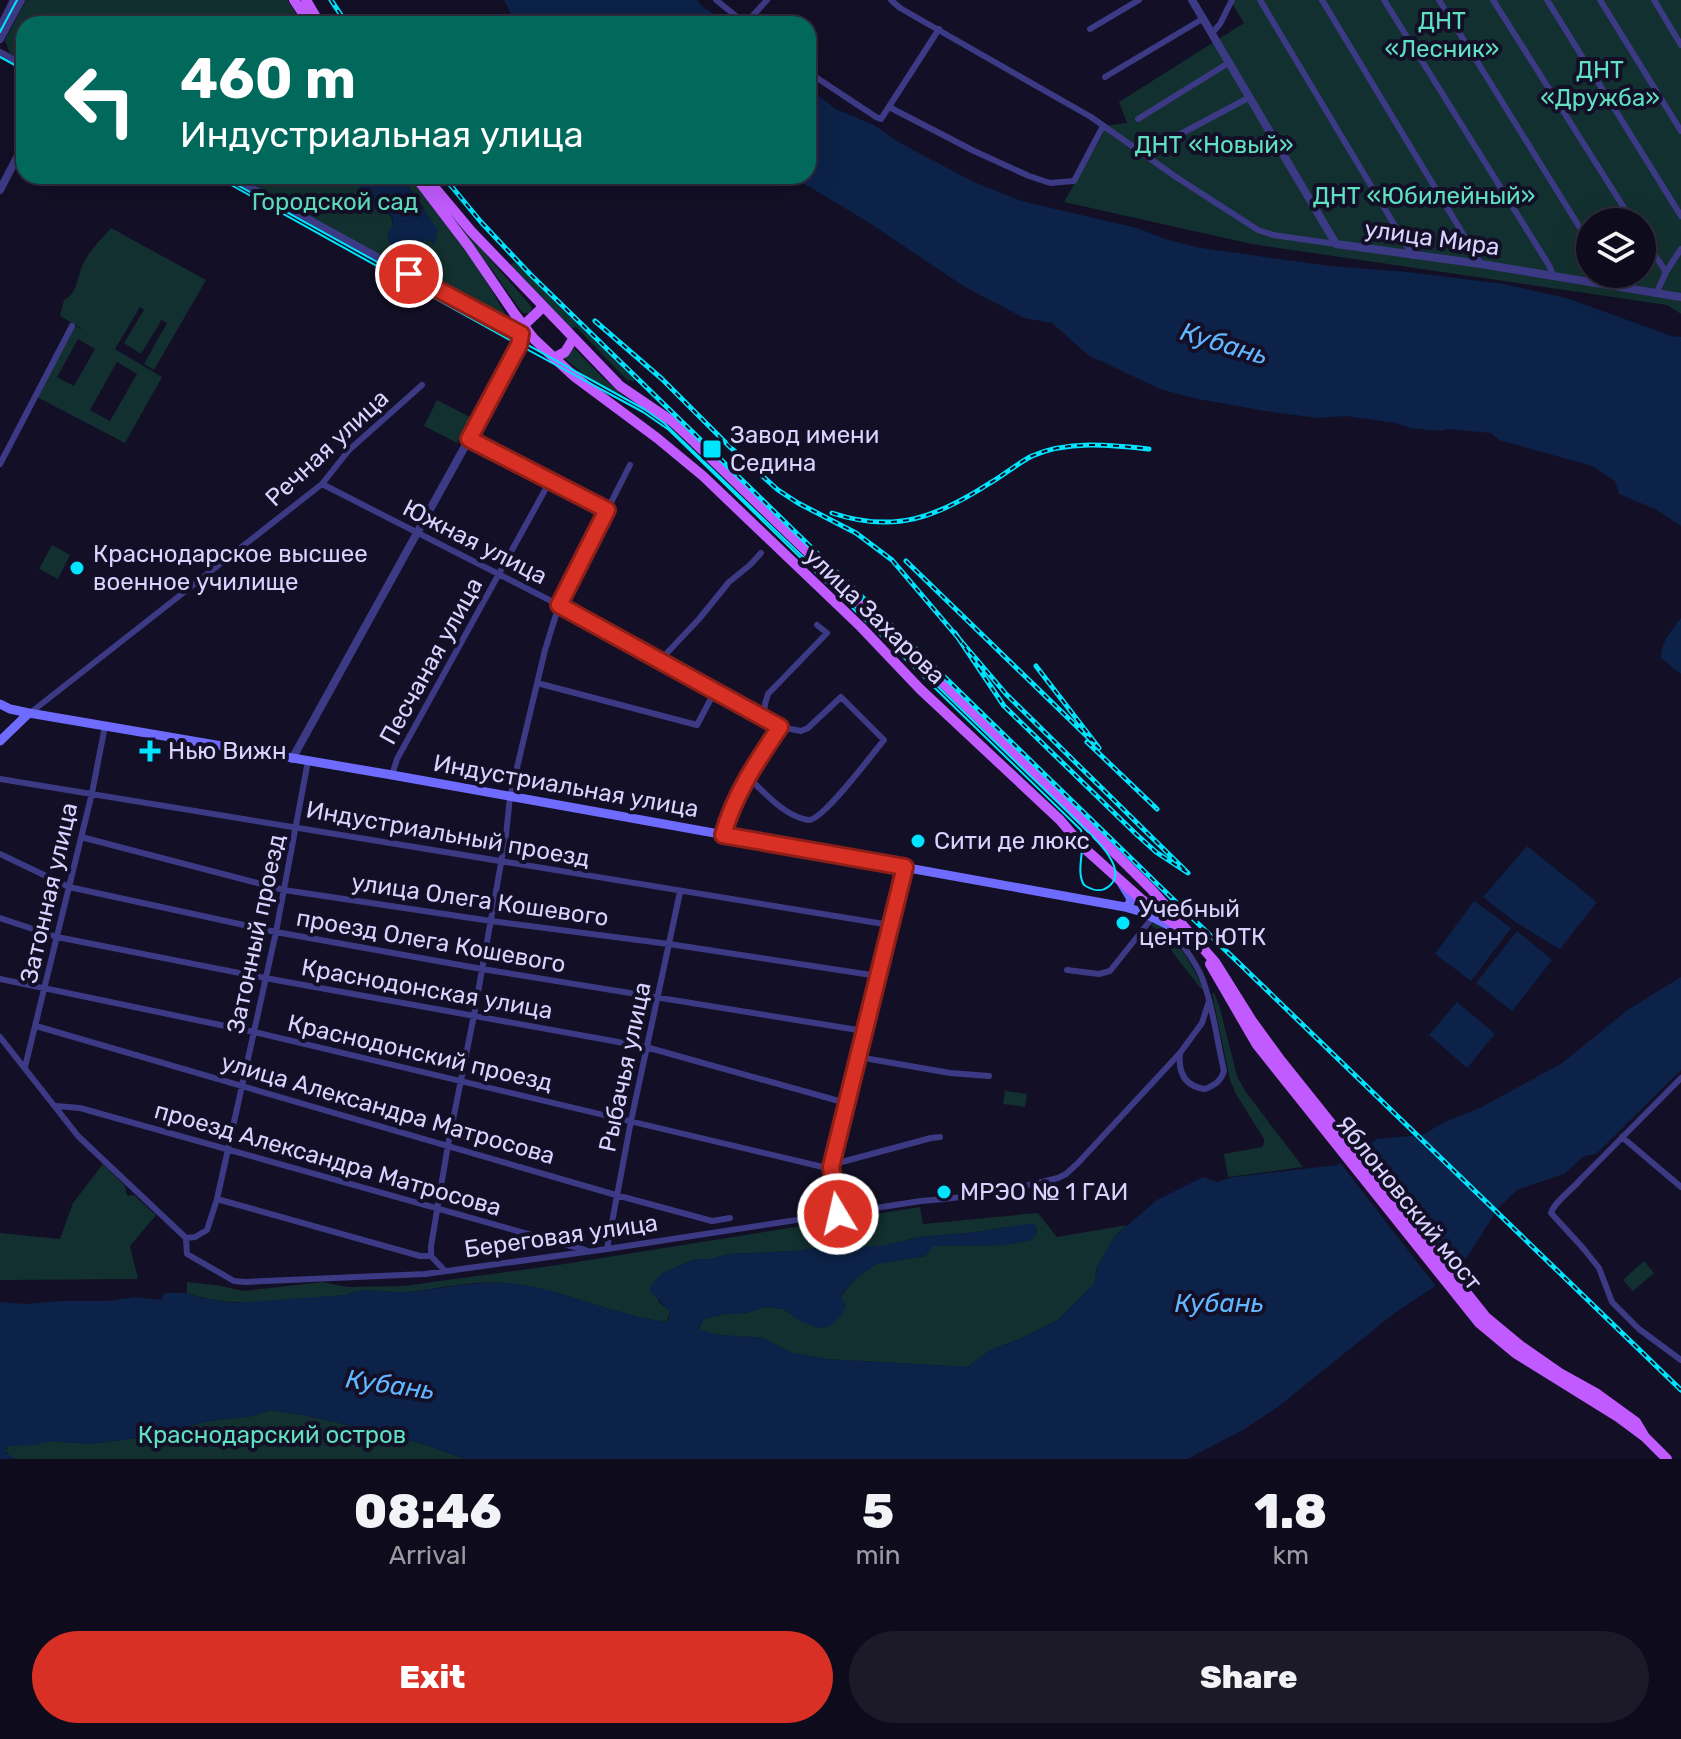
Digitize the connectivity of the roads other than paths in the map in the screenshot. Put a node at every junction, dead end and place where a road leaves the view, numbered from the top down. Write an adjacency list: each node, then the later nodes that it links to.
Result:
1 (14, 0): 20 (street)
2 (21, 0): 24 (street)
3 (716, 0): 17 (street)
4 (767, 0): 18 (street)
5 (891, 0): 21 (street, улица Мира)
6 (1139, 0): 22 (street)
7 (1192, 0): 19 (street)
8 (1232, 0): 23 (street)
9 (1260, 0): 45 (street)
10 (1322, 0): 47 (street)
11 (1384, 0): 49 (street)
12 (1439, 0): 42 (street)
13 (1493, 0): 40 (street)
14 (1547, 0): 41 (street)
15 (1600, 0): 33 (street)
16 (1654, 0): 25 (street)
17 (735, 16)
18 (752, 16)
19 (1204, 18): 23 (street); 28 (street)
20 (0, 28)
21 (939, 29): 30 (street); 32 (street, улица Мира)
22 (1090, 29)
23 (1212, 33): 26 (street)
24 (0, 39)
25 (1681, 45)
26 (1230, 62): 29 (street); 31 (street)
27 (816, 77): 30 (street)
28 (1105, 77)
29 (1250, 97): 34 (street); 43 (street)
30 (889, 107): 32 (street)
31 (1138, 119)
32 (1103, 126): 34 (street, улица Мира)
33 (1681, 131)
34 (1143, 154): 43 (street, улица Мира)
35 (16, 159): 39 (street)
36 (244, 184): 56 (street, улица Захарова)
37 (421, 184): 56 (main road)
38 (432, 184): 54 (main road, улица Захарова)
39 (0, 190)
40 (1624, 208)
41 (1681, 216)
42 (1576, 221)
43 (1336, 244): 45 (street, улица Мира)
44 (1681, 249): 48 (street)
45 (1413, 256): 47 (street, улица Мира)
46 (1656, 257): 48 (street)
47 (1481, 264): 49 (street, улица Мира)
48 (1666, 272): 52 (street)
49 (1553, 276): 50 (street, улица Мира)
50 (1576, 280)
51 (1620, 288): 52 (street, улица Мира)
52 (1656, 294): 53 (street, улица Мира)
53 (1681, 297)
54 (543, 307): 56 (main road); 57 (main road, улица Захарова)
55 (72, 326): 61 (street)
56 (522, 330): 58 (main road, улица Захарова); 60 (street)
57 (573, 339): 58 (main road); 96 (main road, улица Захарова)
58 (554, 358): 94 (main road, улица Захарова)
59 (422, 385): 64 (street, Речная улица)
60 (469, 439): 63 (street); 66 (street)
61 (0, 464)
62 (630, 465): 65 (street)
63 (550, 481): 65 (street); 68 (street, Песчаная улица)
64 (322, 484): 66 (street, Южная улица); 75 (street, Речная улица)
65 (607, 510): 69 (street)
66 (417, 533): 68 (street, Южная улица); 81 (street)
67 (761, 553): 71 (street)
68 (499, 575): 69 (street, Южная улица); 83 (street, Песчаная улица)
69 (559, 605): 71 (street, Южная улица); 72 (street)
70 (817, 625): 76 (street)
71 (661, 661): 73 (street, Южная улица)
72 (537, 683): 73 (street); 87 (street)
73 (715, 691): 76 (street, Южная улица)
74 (5, 706): 75 (main road, Индустриальная улица); 79 (main road)
75 (29, 713): 77 (main road, Индустриальная улица); 79 (main road)
76 (764, 717): 78 (street, Южная улица)
77 (105, 726): 81 (main road, Индустриальная улица); 86 (street, Затонная улица)
78 (780, 727): 84 (street); 84 (street)
79 (10, 733): 80 (main road)
80 (0, 741)
81 (292, 759): 82 (main road, Индустриальная улица)
82 (308, 761): 83 (main road, Индустриальная улица); 88 (street, Затонный проезд)
83 (392, 775): 87 (main road, Индустриальная улица)
84 (748, 777): 89 (street)
85 (0, 779): 86 (street, Индустриальный проезд)
86 (92, 793): 88 (street, Индустриальный проезд); 90 (street, Затонная улица)
87 (510, 797): 89 (main road, Индустриальная улица); 92 (street)
88 (296, 826): 92 (street, Индустриальный проезд); 97 (street, Затонный проезд)
89 (723, 835): 93 (main road, Индустриальная улица)
90 (81, 837): 95 (street, Затонная улица); 97 (street, улица Олега Кошевого)
91 (0, 854): 95 (street, проезд Олега Кошевого)
92 (501, 862): 98 (street, Индустриальный проезд); 103 (street)
93 (905, 867): 100 (main road, Индустриальная улица); 104 (street)
94 (1120, 881): 99 (main road, улица Захарова); 100 (main road)
95 (69, 887): 106 (street, проезд Олега Кошевого); 107 (street, Затонная улица)
96 (1151, 889): 99 (main road); 101 (main road, улица Захарова)
97 (284, 890): 103 (street, улица Олега Кошевого); 106 (street, Затонный проезд)
98 (680, 892): 104 (street, Индустриальный проезд); 109 (street, Рыбачья улица)
99 (1141, 899): 101 (main road, улица Захарова)
100 (1125, 907): 101 (main road, Индустриальная улица)
101 (1156, 908): 105 (main road); 108 (main road, улица Захарова); 111 (street)
102 (0, 918): 107 (street, Краснодонская улица)
103 (491, 921): 109 (street, улица Олега Кошевого); 110 (street)
104 (890, 925): 112 (street)
105 (1169, 926): 108 (main road); 117 (street)
106 (276, 932): 110 (street, проезд Олега Кошевого); 113 (street, Затонный проезд)
107 (57, 937): 113 (street, Краснодонская улица); 115 (street, Затонная улица)
108 (1195, 940): 129 (main road, улица Захарова)
109 (669, 944): 112 (street, улица Олега Кошевого); 116 (street, Рыбачья улица)
110 (482, 969): 116 (street, проезд Олега Кошевого); 118 (street)
111 (1067, 970)
112 (878, 976): 122 (street)
113 (265, 978): 118 (street, Краснодонская улица); 123 (street, Затонный проезд)
114 (0, 979): 115 (street, Краснодонский проезд)
115 (45, 989): 119 (street, Затонная улица); 123 (street, Краснодонский проезд)
116 (658, 997): 122 (street, проезд Олега Кошевого); 125 (street, Рыбачья улица)
117 (1209, 1001): 120 (street, Береговая улица); 121 (street)
118 (474, 1015): 125 (street, Краснодонская улица); 132 (street)
119 (36, 1026): 128 (street, Затонная улица); 133 (street, улица Александра Матросова)
120 (1199, 1027): 121 (street); 126 (street, Береговая улица)
121 (1214, 1028): 126 (street)
122 (864, 1031): 127 (street)
123 (254, 1032): 132 (street, Краснодонский проезд); 133 (street, Затонный проезд)
124 (0, 1037): 128 (street, Береговая улица)
125 (646, 1047): 134 (street, Краснодонская улица); 136 (street, Рыбачья улица)
126 (1180, 1053): 146 (street, Береговая улица)
127 (858, 1057): 130 (street); 134 (street)
128 (25, 1067): 135 (street, Береговая улица)
129 (1282, 1069): 154 (main road, Яблоновский мост)
130 (989, 1076)
131 (1681, 1078): 138 (street)
132 (460, 1081): 136 (street, Краснодонский проезд); 139 (street)
133 (243, 1086): 139 (street, улица Александра Матросова); 140 (street, Затонный проезд)
134 (846, 1103): 141 (street)
135 (56, 1106): 140 (street, проезд Александра Матросова); 148 (street, Береговая улица)
136 (631, 1121): 141 (street, Краснодонский проезд); 143 (street, Рыбачья улица)
137 (940, 1137): 141 (street)
138 (1622, 1137): 142 (street); 153 (street)
139 (448, 1145): 143 (street, улица Александра Матросова); 145 (street)
140 (229, 1149): 144 (street, Затонный проезд); 145 (street, проезд Александра Матросова)
141 (831, 1167): 146 (street)
142 (1681, 1187)
143 (616, 1195): 147 (street, улица Александра Матросова); 149 (street, Рыбачья улица)
144 (217, 1199): 148 (street, Затонный проезд); 151 (street)
145 (437, 1210): 150 (street, проезд Александра Матросова); 151 (street)
146 (838, 1214): 149 (street, Береговая улица)
147 (730, 1218)
148 (186, 1238): 152 (street, Береговая улица)
149 (607, 1249): 150 (street, Береговая улица)
150 (589, 1251): 152 (street, Береговая улица)
151 (431, 1256): 152 (street)
152 (445, 1271)
153 (1681, 1360)
154 (1667, 1459)

